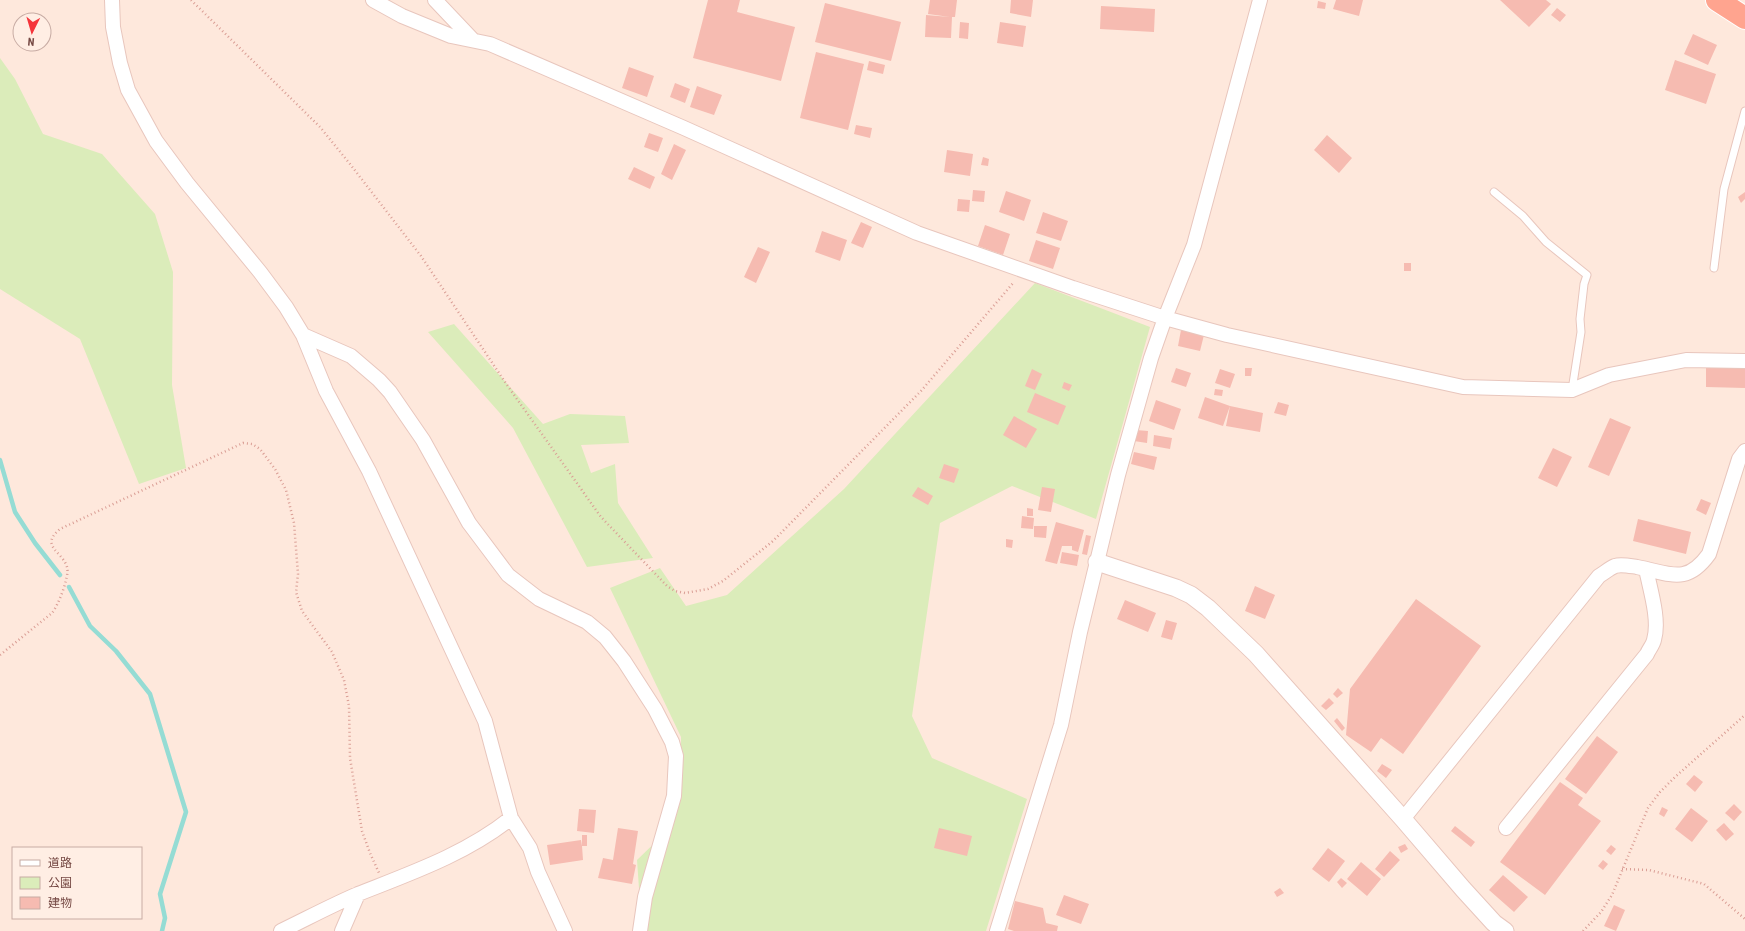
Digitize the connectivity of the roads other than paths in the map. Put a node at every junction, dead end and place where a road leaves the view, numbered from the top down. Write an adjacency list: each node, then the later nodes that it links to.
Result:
1 (112, 0): 12 (street)
2 (373, 0): 7 (street)
3 (435, 0): 7 (street)
4 (1260, 0): 11 (street)
5 (1717, 0): 6 (highway)
6 (1745, 18)
7 (472, 39): 11 (street)
8 (1745, 111): 10 (lane)
9 (1494, 192): 14 (lane)
10 (1714, 268)
11 (1165, 318): 14 (street); 16 (street)
12 (303, 335): 18 (street); 25 (street)
13 (1745, 361): 14 (street)
14 (1572, 390)
15 (1745, 451): 17 (street)
16 (1097, 562): 19 (street); 26 (street)
17 (1646, 568): 19 (street); 20 (street)
18 (511, 818): 21 (street); 24 (street)
19 (1403, 819): 27 (street)
20 (1506, 828)
21 (358, 894): 22 (street); 23 (street)
22 (281, 931)
23 (342, 931)
24 (565, 931)
25 (640, 931)
26 (997, 931)
27 (1505, 931)

